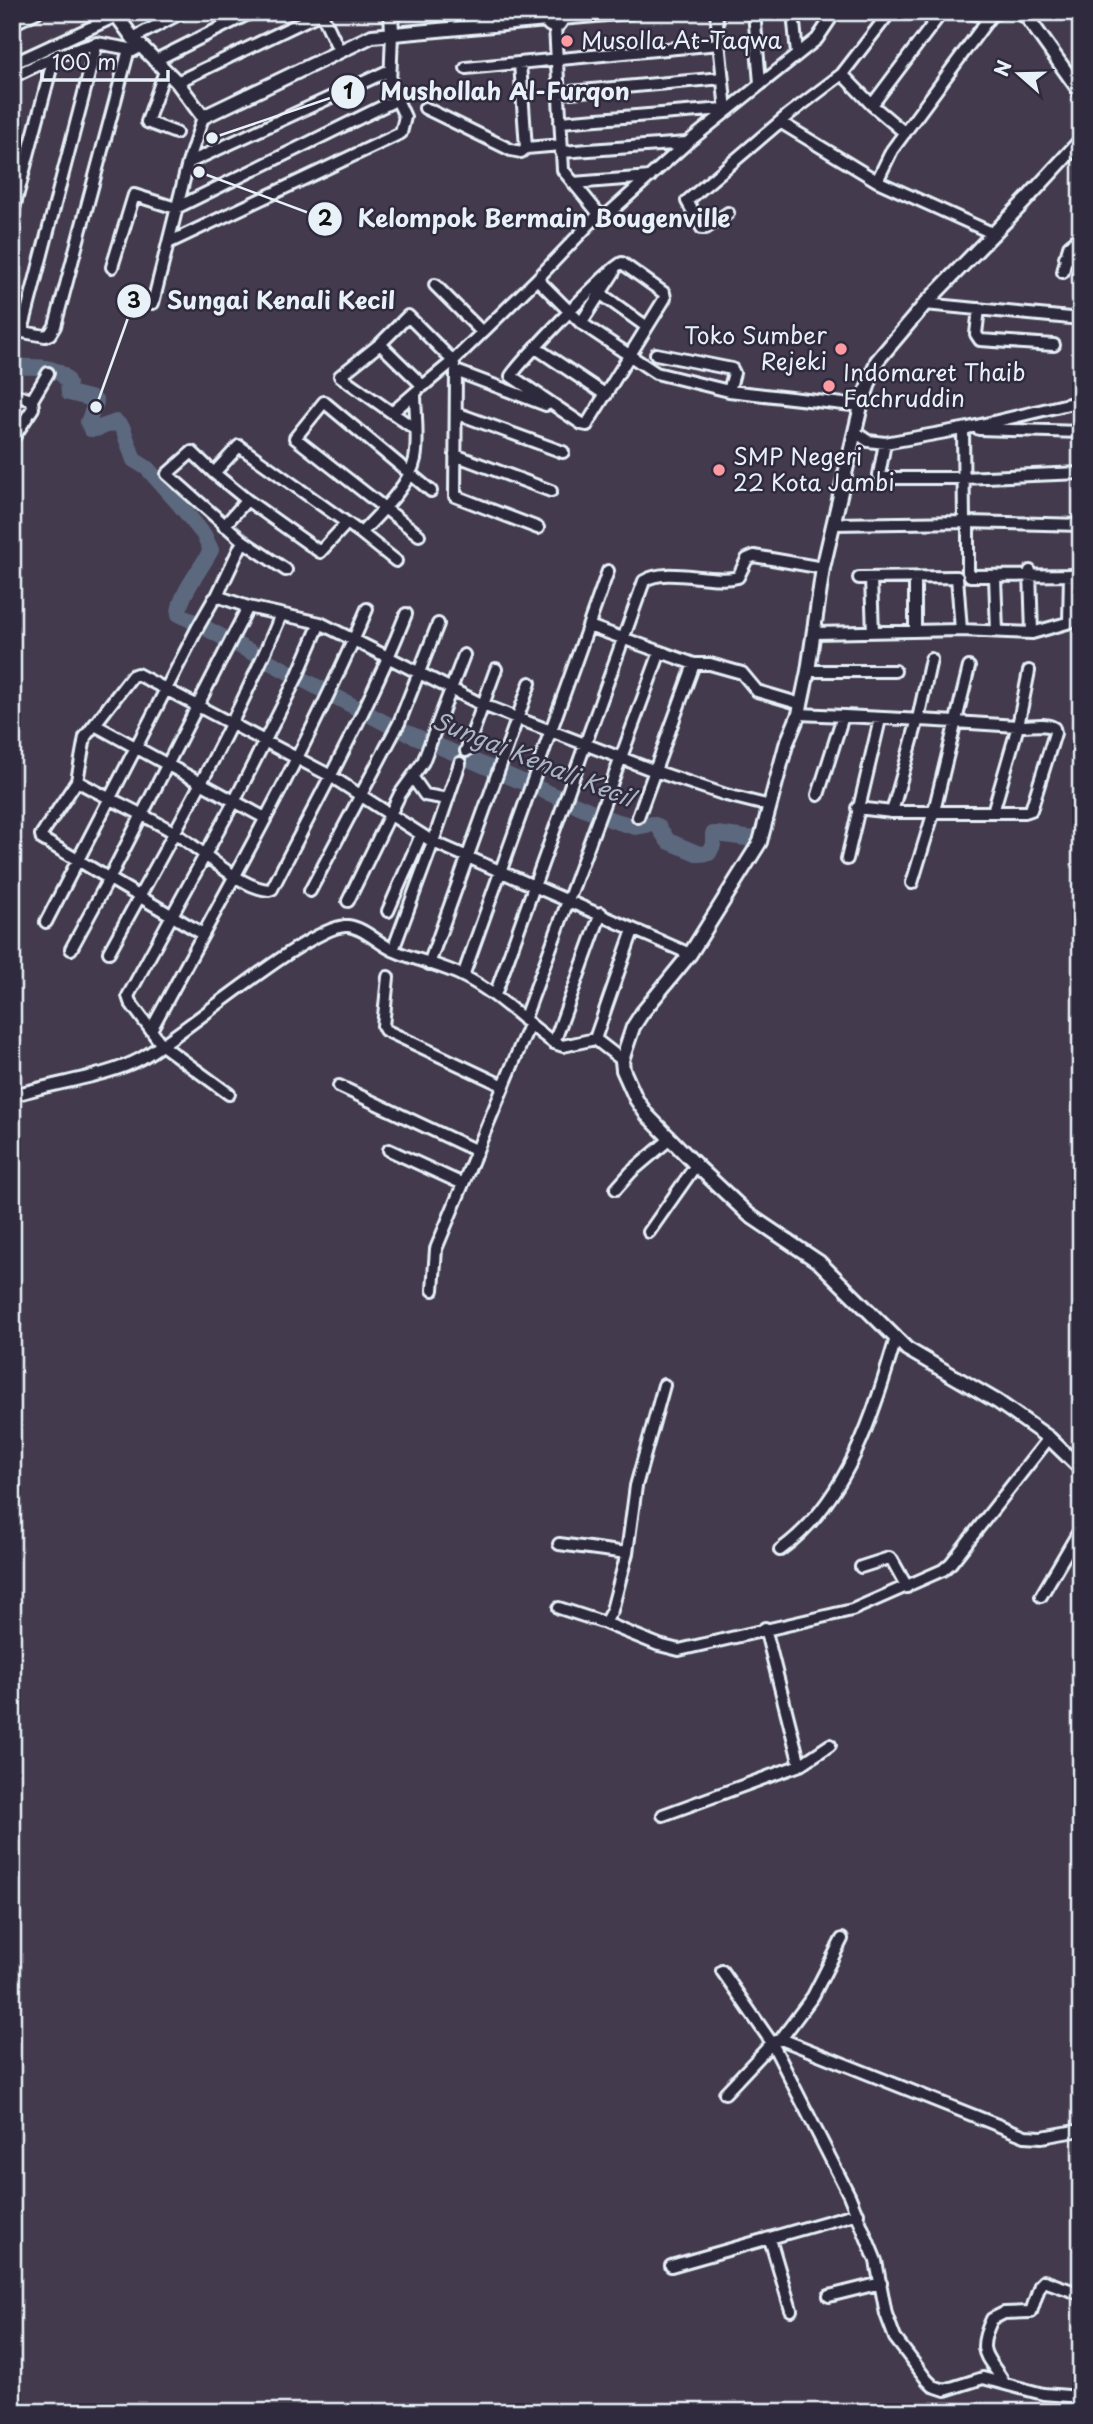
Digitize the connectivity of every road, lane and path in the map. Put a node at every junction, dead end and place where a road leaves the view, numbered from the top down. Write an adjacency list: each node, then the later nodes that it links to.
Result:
1 (37, 12): 18 (street)
2 (183, 12): 21 (street)
3 (252, 12): 27 (street)
4 (321, 12): 23 (street); 36 (street)
5 (391, 12): 19 (street)
6 (629, 12): 17 (street)
7 (716, 12): 22 (street)
8 (754, 12): 37 (street)
9 (793, 12): 24 (street)
10 (835, 12): 24 (street)
11 (890, 12): 33 (street)
12 (942, 12): 41 (street)
13 (972, 12): 15 (street)
14 (1018, 12): 39 (street)
15 (994, 13): 48 (street)
16 (115, 14): 21 (street); 29 (street)
17 (554, 18): 19 (street); 26 (street)
18 (12, 24)
19 (392, 33): 23 (street); 31 (street)
20 (97, 43): 21 (street); 25 (street); 79 (street)
21 (131, 44): 27 (street); 79 (street)
22 (719, 44): 26 (street); 35 (street)
23 (339, 50): 44 (street)
24 (797, 54): 37 (street)
25 (54, 57): 34 (street); 60 (street)
26 (557, 59): 28 (street); 38 (street)
27 (154, 61): 32 (street)
28 (520, 63): 30 (street); 51 (street)
29 (12, 64)
30 (466, 68)
31 (390, 70): 40 (street); 53 (street)
32 (165, 71): 36 (street); 47 (street)
33 (842, 74): 41 (street); 46 (street)
34 (13, 78)
35 (722, 78): 38 (street); 43 (street)
36 (177, 82): 44 (street)
37 (760, 83): 43 (street)
38 (559, 93): 45 (street)
39 (1081, 93)
40 (396, 100): 57 (street); 63 (street)
41 (872, 105): 48 (street)
42 (425, 108): 51 (street)
43 (725, 110): 45 (street); 50 (street)
44 (203, 117): 53 (street)
45 (560, 122): 52 (street)
46 (780, 122): 55 (street); 58 (street)
47 (176, 133)
48 (905, 133): 55 (street)
49 (1081, 140): 61 (street)
50 (687, 143): 52 (street); 54 (street)
51 (526, 148): 52 (street)
52 (561, 149): 56 (street)
53 (188, 163): 57 (street)
54 (650, 177): 56 (street); 59 (street)
55 (877, 181): 61 (street)
56 (573, 183): 59 (street)
57 (176, 208): 63 (street); 67 (street)
58 (728, 213)
59 (599, 214): 69 (street)
60 (12, 216)
61 (992, 233): 73 (street)
62 (1081, 236): 64 (street)
63 (168, 243): 72 (street)
64 (1065, 257): 65 (street); 68 (street)
65 (1081, 260)
66 (620, 263): 71 (street); 75 (street); 78 (street)
67 (113, 267)
68 (1063, 272)
69 (537, 279): 75 (street); 80 (street)
70 (435, 285): 80 (street)
71 (601, 294): 77 (street); 78 (street)
72 (153, 303)
73 (925, 304): 74 (street); 94 (street)
74 (979, 309): 76 (street); 82 (street)
75 (569, 312): 77 (street); 83 (street)
76 (1081, 319)
77 (581, 323): 84 (street)
78 (647, 327): 84 (street)
79 (17, 330)
80 (482, 332): 85 (street)
81 (380, 344): 85 (street); 88 (street); 95 (street)
82 (1054, 345)
83 (536, 348): 91 (street); 96 (street)
84 (630, 356): 86 (street); 91 (street)
85 (454, 366): 88 (street); 96 (street); 97 (street)
86 (647, 368): 89 (street); 89 (street)
87 (48, 373): 92 (street)
88 (419, 389): 95 (street); 98 (street)
89 (729, 391): 94 (street)
90 (12, 394): 92 (street)
91 (606, 395): 96 (street)
92 (32, 400): 102 (street)
93 (1081, 401): 99 (street)
94 (861, 405): 100 (street)
95 (393, 412): 98 (street)
96 (565, 412)
97 (456, 414): 104 (street); 105 (street)
98 (415, 429): 107 (street)
99 (966, 429): 101 (street); 103 (street); 109 (street)
100 (855, 432): 103 (street); 116 (street)
101 (1081, 432)
102 (12, 440)
103 (886, 443): 109 (street)
104 (563, 453)
105 (455, 454): 111 (street); 119 (street)
106 (214, 473): 112 (street); 114 (street); 118 (street)
107 (410, 474): 110 (street); 113 (street); 113 (street)
108 (1081, 474): 109 (street)
109 (964, 478): 115 (street)
110 (431, 491)
111 (551, 491)
112 (247, 500): 114 (street); 118 (street)
113 (384, 510): 120 (street); 121 (street)
114 (347, 523): 120 (street)
115 (966, 523): 116 (street); 117 (street); 129 (street)
116 (833, 524): 124 (street)
117 (1081, 525)
118 (224, 526): 122 (street)
119 (537, 527)
120 (361, 533): 123 (street)
121 (419, 535)
122 (243, 541): 125 (street); 133 (street)
123 (396, 561)
124 (823, 568): 146 (street); 148 (street)
125 (286, 570)
126 (608, 571): 141 (street)
127 (1030, 574): 128 (street); 129 (street); 147 (street)
128 (1075, 575): 138 (street)
129 (995, 577): 144 (street)
130 (859, 578): 132 (street)
131 (915, 578): 132 (street); 142 (street); 143 (street)
132 (871, 579): 145 (street)
133 (217, 596): 134 (street); 162 (street)
134 (248, 607): 137 (street); 164 (street)
135 (367, 609): 149 (street)
136 (406, 614): 152 (street)
137 (281, 615): 139 (street); 171 (street)
138 (1075, 621): 147 (street)
139 (320, 623): 149 (street); 176 (street)
140 (438, 624): 160 (street)
141 (589, 626): 148 (street); 175 (street)
142 (961, 630): 143 (street); 144 (street)
143 (915, 631): 145 (street)
144 (997, 631): 147 (street)
145 (873, 632): 146 (street)
146 (814, 633): 157 (street)
147 (1032, 633)
148 (624, 638): 150 (street); 177 (street)
149 (353, 641): 152 (street); 180 (street)
150 (660, 652): 154 (street); 181 (street)
151 (464, 655): 163 (street)
152 (389, 656): 160 (street); 185 (street)
153 (931, 659): 170 (street)
154 (694, 664): 166 (street); 184 (street)
155 (969, 667): 172 (street)
156 (496, 669): 165 (street)
157 (808, 671): 158 (street); 166 (street)
158 (895, 671)
159 (1029, 671): 174 (street)
160 (418, 673): 163 (street); 189 (street)
161 (530, 683): 168 (street)
162 (167, 688): 164 (street); 173 (street); 178 (street)
163 (450, 690): 165 (street); 186 (street)
164 (198, 705): 171 (street); 183 (street)
165 (483, 705): 168 (street); 179 (street)
166 (800, 709): 167 (street); 194 (street)
167 (843, 716): 169 (street); 190 (street)
168 (518, 718): 175 (street); 207 (street)
169 (880, 719): 170 (street); 195 (street)
170 (918, 719): 172 (street); 197 (street)
171 (230, 722): 176 (street); 188 (street)
172 (956, 722): 174 (street); 196 (street)
173 (95, 725): 178 (street); 187 (street)
174 (1018, 726): 198 (street); 198 (street)
175 (550, 730): 177 (street); 210 (street)
176 (264, 740): 180 (street); 193 (street)
177 (586, 743): 181 (street); 214 (street)
178 (136, 748): 183 (street); 191 (street)
179 (466, 751)
180 (297, 758): 185 (street); 202 (street)
181 (621, 758): 184 (street); 217 (street)
182 (460, 763): 192 (street)
183 (167, 765): 188 (street); 199 (street)
184 (654, 771): 194 (street); 201 (street)
185 (330, 775): 189 (street); 211 (street)
186 (413, 778): 192 (street); 200 (street)
187 (77, 781): 191 (street); 208 (street)
188 (199, 783): 193 (street); 203 (street)
189 (360, 794): 200 (street); 215 (street)
190 (818, 795)
191 (110, 797): 199 (street); 208 (street)
192 (448, 799): 205 (street)
193 (234, 802): 202 (street); 206 (street)
194 (770, 806): 228 (street)
195 (857, 808): 197 (street); 209 (street)
196 (934, 811): 197 (street); 198 (street); 213 (street)
197 (892, 812)
198 (993, 812)
199 (142, 814): 203 (street); 212 (street)
200 (390, 816): 204 (street); 218 (street)
201 (638, 817)
202 (265, 818): 211 (street)
203 (174, 832): 206 (street); 216 (street)
204 (421, 835): 205 (street); 219 (street)
205 (433, 842): 207 (street); 226 (street)
206 (204, 857): 211 (street); 221 (street)
207 (466, 857): 210 (street); 229 (street)
208 (78, 859): 212 (street); 222 (street)
209 (848, 859)
210 (500, 870): 214 (street); 230 (street)
211 (236, 876): 224 (street)
212 (110, 877): 216 (street); 225 (street)
213 (912, 883)
214 (534, 887): 217 (street); 232 (street)
215 (310, 891)
216 (138, 897): 221 (street); 227 (street)
217 (568, 900): 220 (street); 233 (street)
218 (348, 901)
219 (388, 911)
220 (601, 914): 223 (street); 236 (street)
221 (172, 916): 224 (street); 234 (street)
222 (46, 922)
223 (632, 930): 228 (street); 235 (street)
224 (203, 934): 234 (street)
225 (71, 950)
226 (393, 950): 229 (street); 237 (street)
227 (109, 952)
228 (690, 954): 238 (street)
229 (429, 964): 230 (street)
230 (463, 976): 232 (street)
231 (388, 977): 240 (street)
232 (495, 995): 233 (street)
233 (526, 1022): 236 (street); 240 (street)
234 (151, 1030): 237 (street)
235 (595, 1039): 236 (street); 238 (street)
236 (554, 1043)
237 (162, 1045): 241 (street); 242 (street)
238 (622, 1060): 243 (street)
239 (339, 1086): 245 (street)
240 (504, 1086): 245 (street)
241 (229, 1094)
242 (12, 1096)
243 (670, 1139): 246 (street); 248 (street)
244 (389, 1150): 247 (street)
245 (477, 1151): 247 (street)
246 (696, 1165): 249 (street); 251 (street)
247 (463, 1184): 250 (street)
248 (616, 1189)
249 (649, 1231)
250 (433, 1290)
251 (896, 1338): 253 (street); 257 (street)
252 (664, 1385): 258 (street)
253 (1049, 1438): 254 (street); 260 (street)
254 (1081, 1469)
255 (1081, 1528): 261 (street)
256 (559, 1544): 258 (street)
257 (780, 1550)
258 (627, 1553): 263 (street)
259 (861, 1567): 260 (street)
260 (907, 1587): 264 (street)
261 (1041, 1596)
262 (559, 1608): 263 (street)
263 (605, 1623): 264 (street)
264 (765, 1629): 266 (street)
265 (830, 1745): 266 (street)
266 (800, 1765): 267 (street)
267 (663, 1815)
268 (842, 1939): 270 (street)
269 (722, 1971): 270 (street)
270 (777, 2041): 271 (street); 272 (street); 273 (street)
271 (725, 2093)
272 (1081, 2130)
273 (858, 2213): 274 (street); 276 (street)
274 (770, 2239): 275 (street); 279 (street)
275 (671, 2266)
276 (881, 2283): 278 (street); 280 (street)
277 (1081, 2294): 280 (street)
278 (829, 2296)
279 (791, 2310)
280 (1004, 2383): 281 (street)
281 (1081, 2397)

